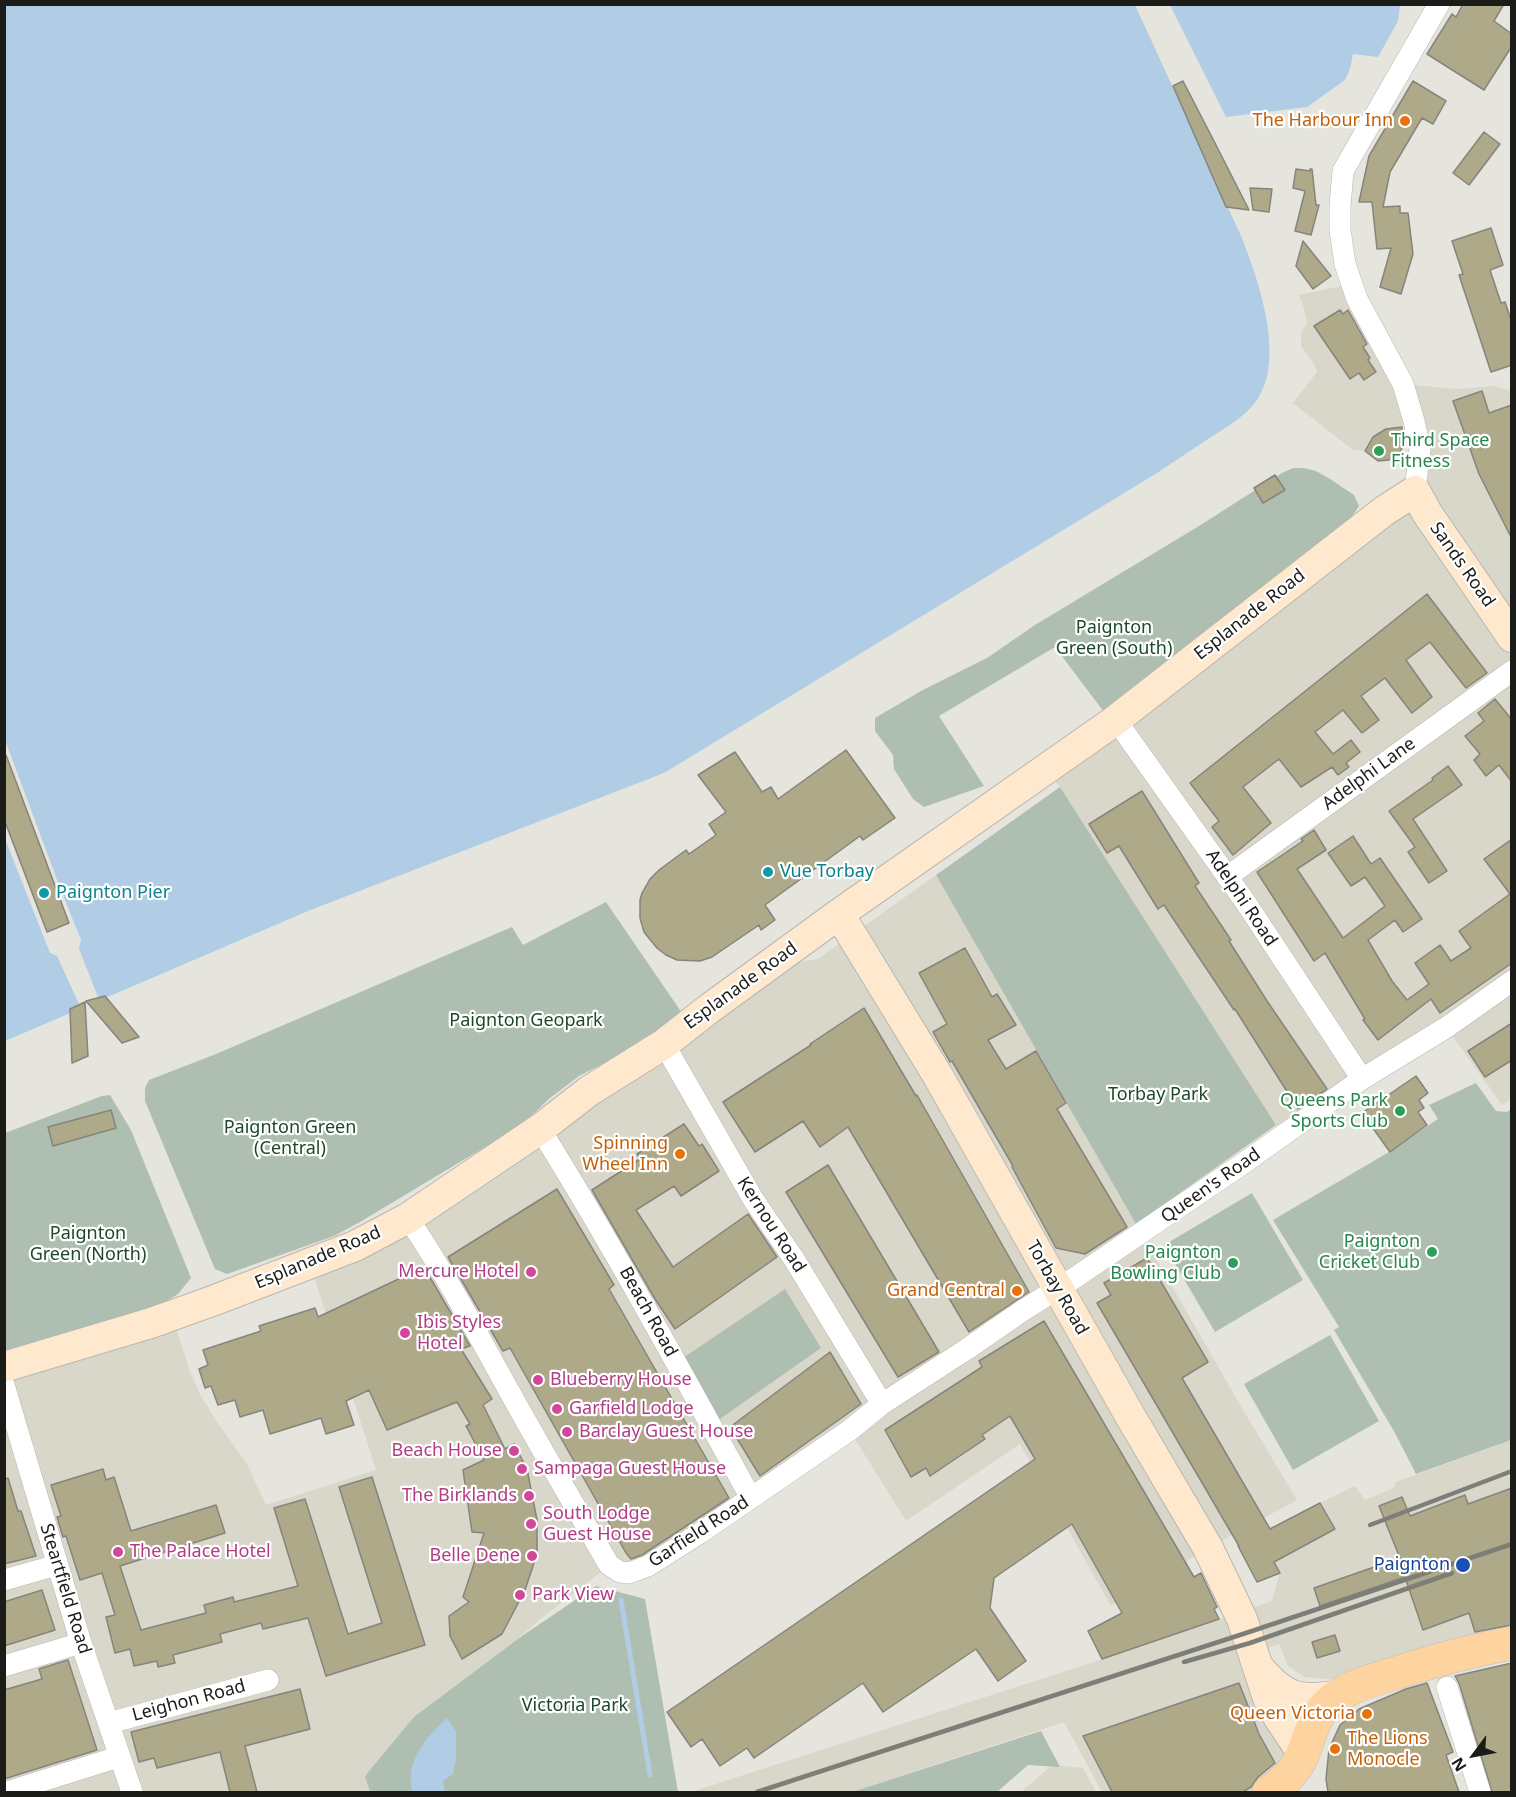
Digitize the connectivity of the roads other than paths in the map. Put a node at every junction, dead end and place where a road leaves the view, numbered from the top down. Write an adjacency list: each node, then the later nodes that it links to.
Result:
1 (1439, 4): 2 (street)
2 (1415, 491): 3 (main road, Sands Road); 6 (main road, Esplanade Road)
3 (1503, 606): 4 (main road, Sands Road)
4 (1512, 637)
5 (1512, 670): 7 (street, Adelphi Lane)
6 (1116, 720): 7 (street, Adelphi Road); 8 (main road, Esplanade Road)
7 (1227, 877): 11 (street, Adelphi Road)
8 (839, 914): 10 (main road, Esplanade Road); 14 (main road, Torbay Road)
9 (1512, 981): 11 (street, Queen's Road)
10 (664, 1044): 12 (main road, Esplanade Road); 17 (street, Kernou Road)
11 (1362, 1079): 14 (street, Queen's Road)
12 (540, 1129): 13 (main road, Esplanade Road); 18 (street, Beach Road)
13 (408, 1218): 15 (main road, Esplanade Road); 18 (street, Garfield Road)
14 (1058, 1289): 17 (street, Garfield Road); 24 (main road, Torbay Road)
15 (4, 1367)
16 (4, 1384): 19 (street, Steartfield Road)
17 (882, 1404): 18 (street, Garfield Road)
18 (752, 1498)
19 (57, 1565): 20 (street); 21 (street, Steartfield Road)
20 (4, 1580)
21 (81, 1643): 23 (street); 28 (street, Steartfield Road)
22 (1512, 1643): 27 (main road)
23 (4, 1666)
24 (1260, 1669): 27 (main road, Torbay Road); 29 (main road, Torbay Road)
25 (268, 1680): 28 (street, Leighon Road)
26 (1447, 1687): 34 (street)
27 (1338, 1696): 29 (main road)
28 (109, 1723): 30 (street, Steartfield Road)
29 (1303, 1754): 33 (main road)
30 (118, 1757): 31 (street); 32 (street, Steartfield Road)
31 (8, 1792)
32 (132, 1792)
33 (1269, 1792)
34 (1480, 1792)

